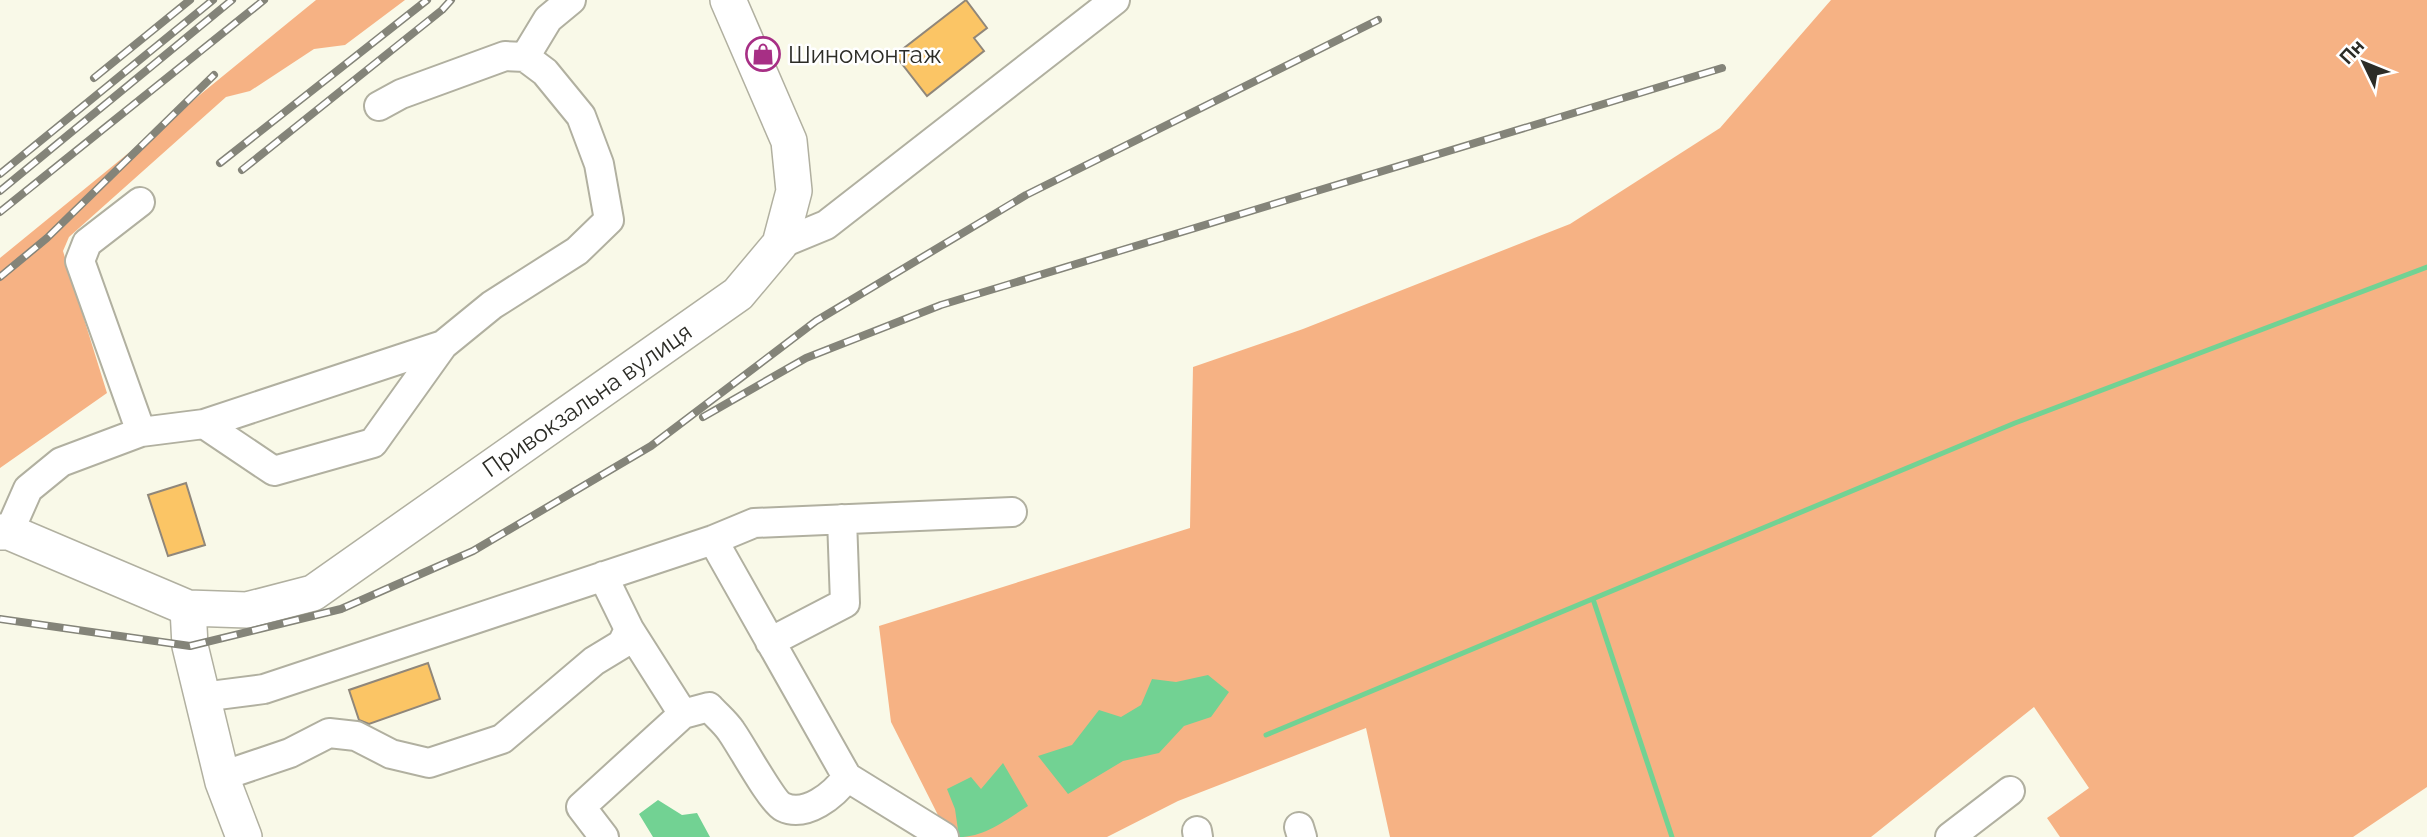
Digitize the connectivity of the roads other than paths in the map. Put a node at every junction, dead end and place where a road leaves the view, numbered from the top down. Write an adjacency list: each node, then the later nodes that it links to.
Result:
1 (571, 0): 4 (street)
2 (728, 0): 7 (main road)
3 (1115, 0): 7 (street, Привокзальна вулиця)
4 (526, 57): 5 (street); 8 (street)
5 (379, 106)
6 (140, 202): 10 (street)
7 (779, 244): 16 (main road, Привокзальна вулиця)
8 (443, 345): 9 (street); 9 (street)
9 (204, 424): 10 (street)
10 (141, 432): 13 (street)
11 (1012, 512): 12 (street)
12 (842, 519): 14 (street); 18 (street)
13 (4, 532): 16 (main road, Привокзальна вулиця)
14 (713, 540): 15 (street); 18 (street)
15 (603, 576): 17 (street); 19 (street)
16 (188, 608): 19 (main road)
17 (629, 629): 20 (street); 21 (street)
18 (770, 642): 22 (street)
19 (202, 697): 21 (main road)
20 (683, 714): 22 (street); 25 (street)
21 (222, 776): 24 (main road)
22 (848, 777): 26 (street)
23 (2010, 791): 27 (street)
24 (244, 837)
25 (604, 837)
26 (944, 837)
27 (1950, 837)

